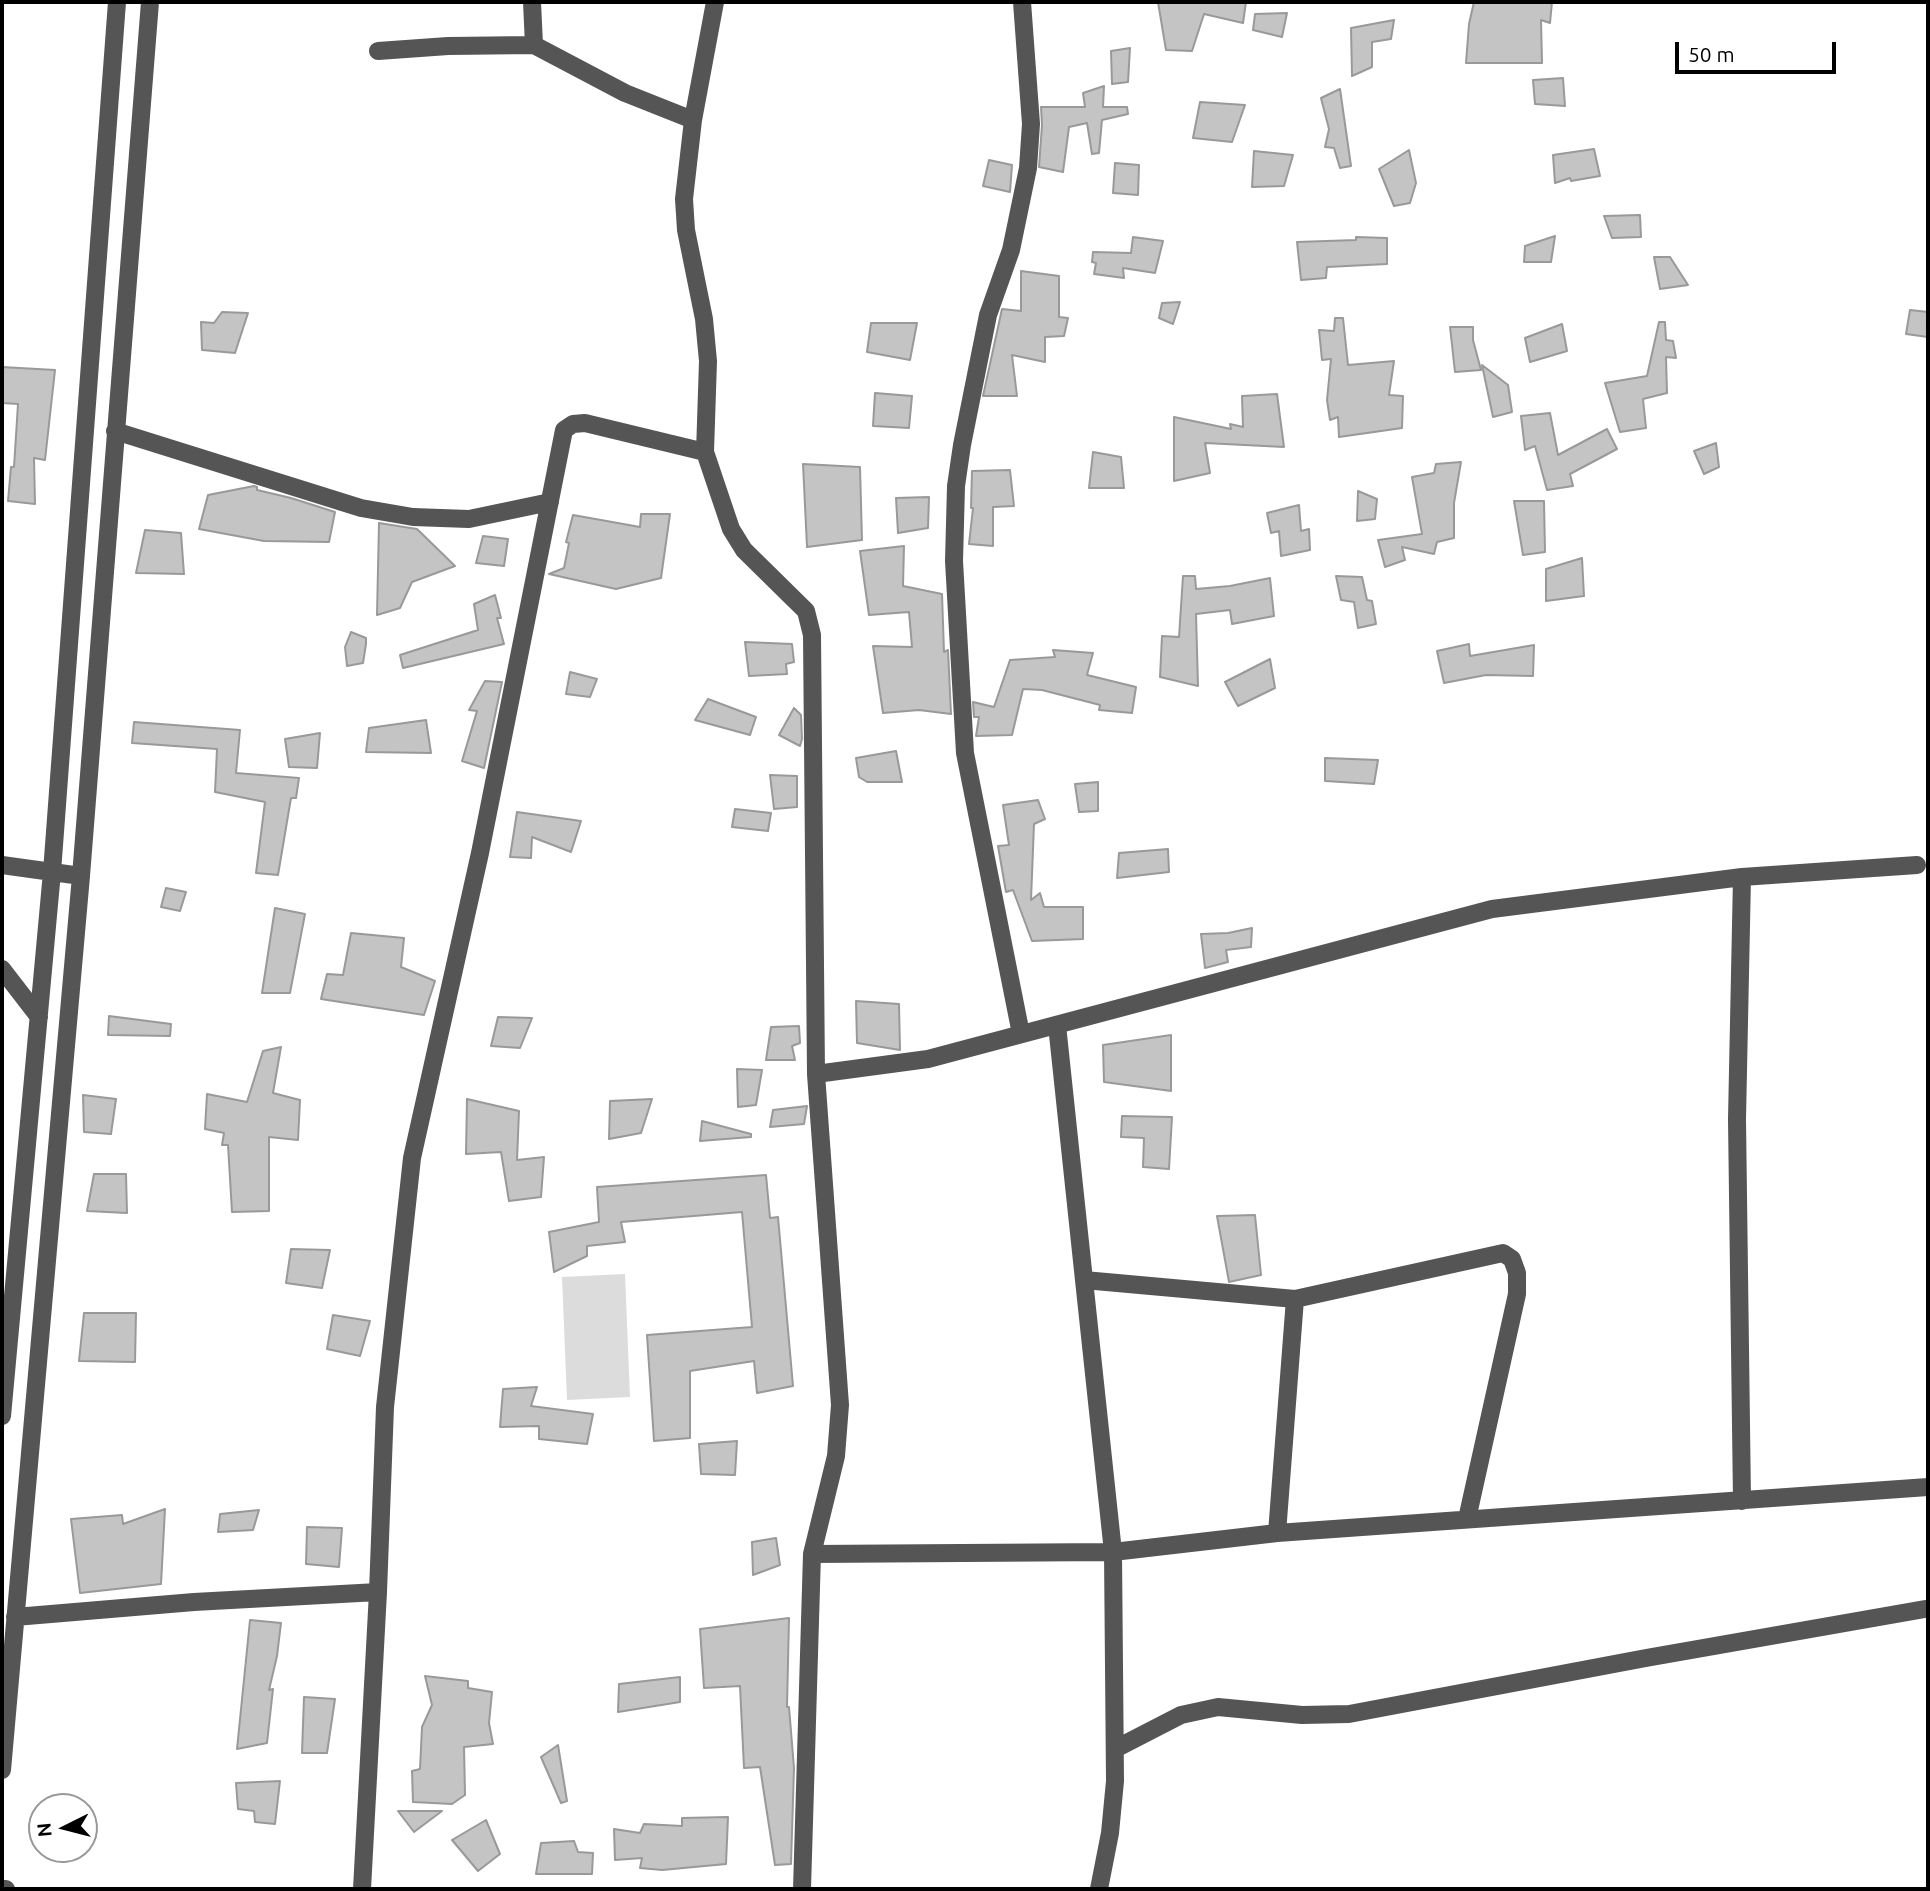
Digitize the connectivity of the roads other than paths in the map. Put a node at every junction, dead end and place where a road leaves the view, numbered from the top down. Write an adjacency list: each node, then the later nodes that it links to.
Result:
1 (117, 2): 9 (street)
2 (150, 2): 10 (street)
3 (533, 2): 6 (street)
4 (715, 2): 8 (street)
5 (1021, 2): 22 (street)
6 (534, 45): 7 (street); 8 (street)
7 (378, 51)
8 (692, 120): 12 (street)
9 (96, 287): 10 (street); 16 (street)
10 (127, 292): 11 (street)
11 (116, 431): 13 (street); 17 (street)
12 (705, 452): 13 (street); 23 (street)
13 (550, 502): 33 (street)
14 (2, 865): 16 (street)
15 (1917, 865): 18 (street)
16 (52, 872): 17 (street); 20 (street)
17 (81, 876): 35 (street)
18 (1742, 877): 21 (street); 28 (street)
19 (2, 969): 20 (street)
20 (38, 1017): 26 (street)
21 (1057, 1025): 22 (street); 24 (street)
22 (1021, 1034): 23 (street)
23 (816, 1074): 32 (street)
24 (1084, 1280): 25 (street); 31 (street)
25 (1295, 1299): 29 (street); 30 (street)
26 (2, 1416)
27 (1928, 1487): 28 (street)
28 (1742, 1500): 29 (street)
29 (1467, 1520): 30 (street)
30 (1277, 1533): 31 (street)
31 (1113, 1552): 32 (street); 37 (street)
32 (812, 1554): 40 (street)
33 (378, 1592): 35 (street); 39 (street)
34 (1925, 1609): 37 (street)
35 (15, 1617): 36 (street)
36 (7, 1648): 38 (street)
37 (1115, 1749): 41 (street)
38 (2, 1770)
39 (362, 1889)
40 (802, 1889)
41 (1099, 1889)

